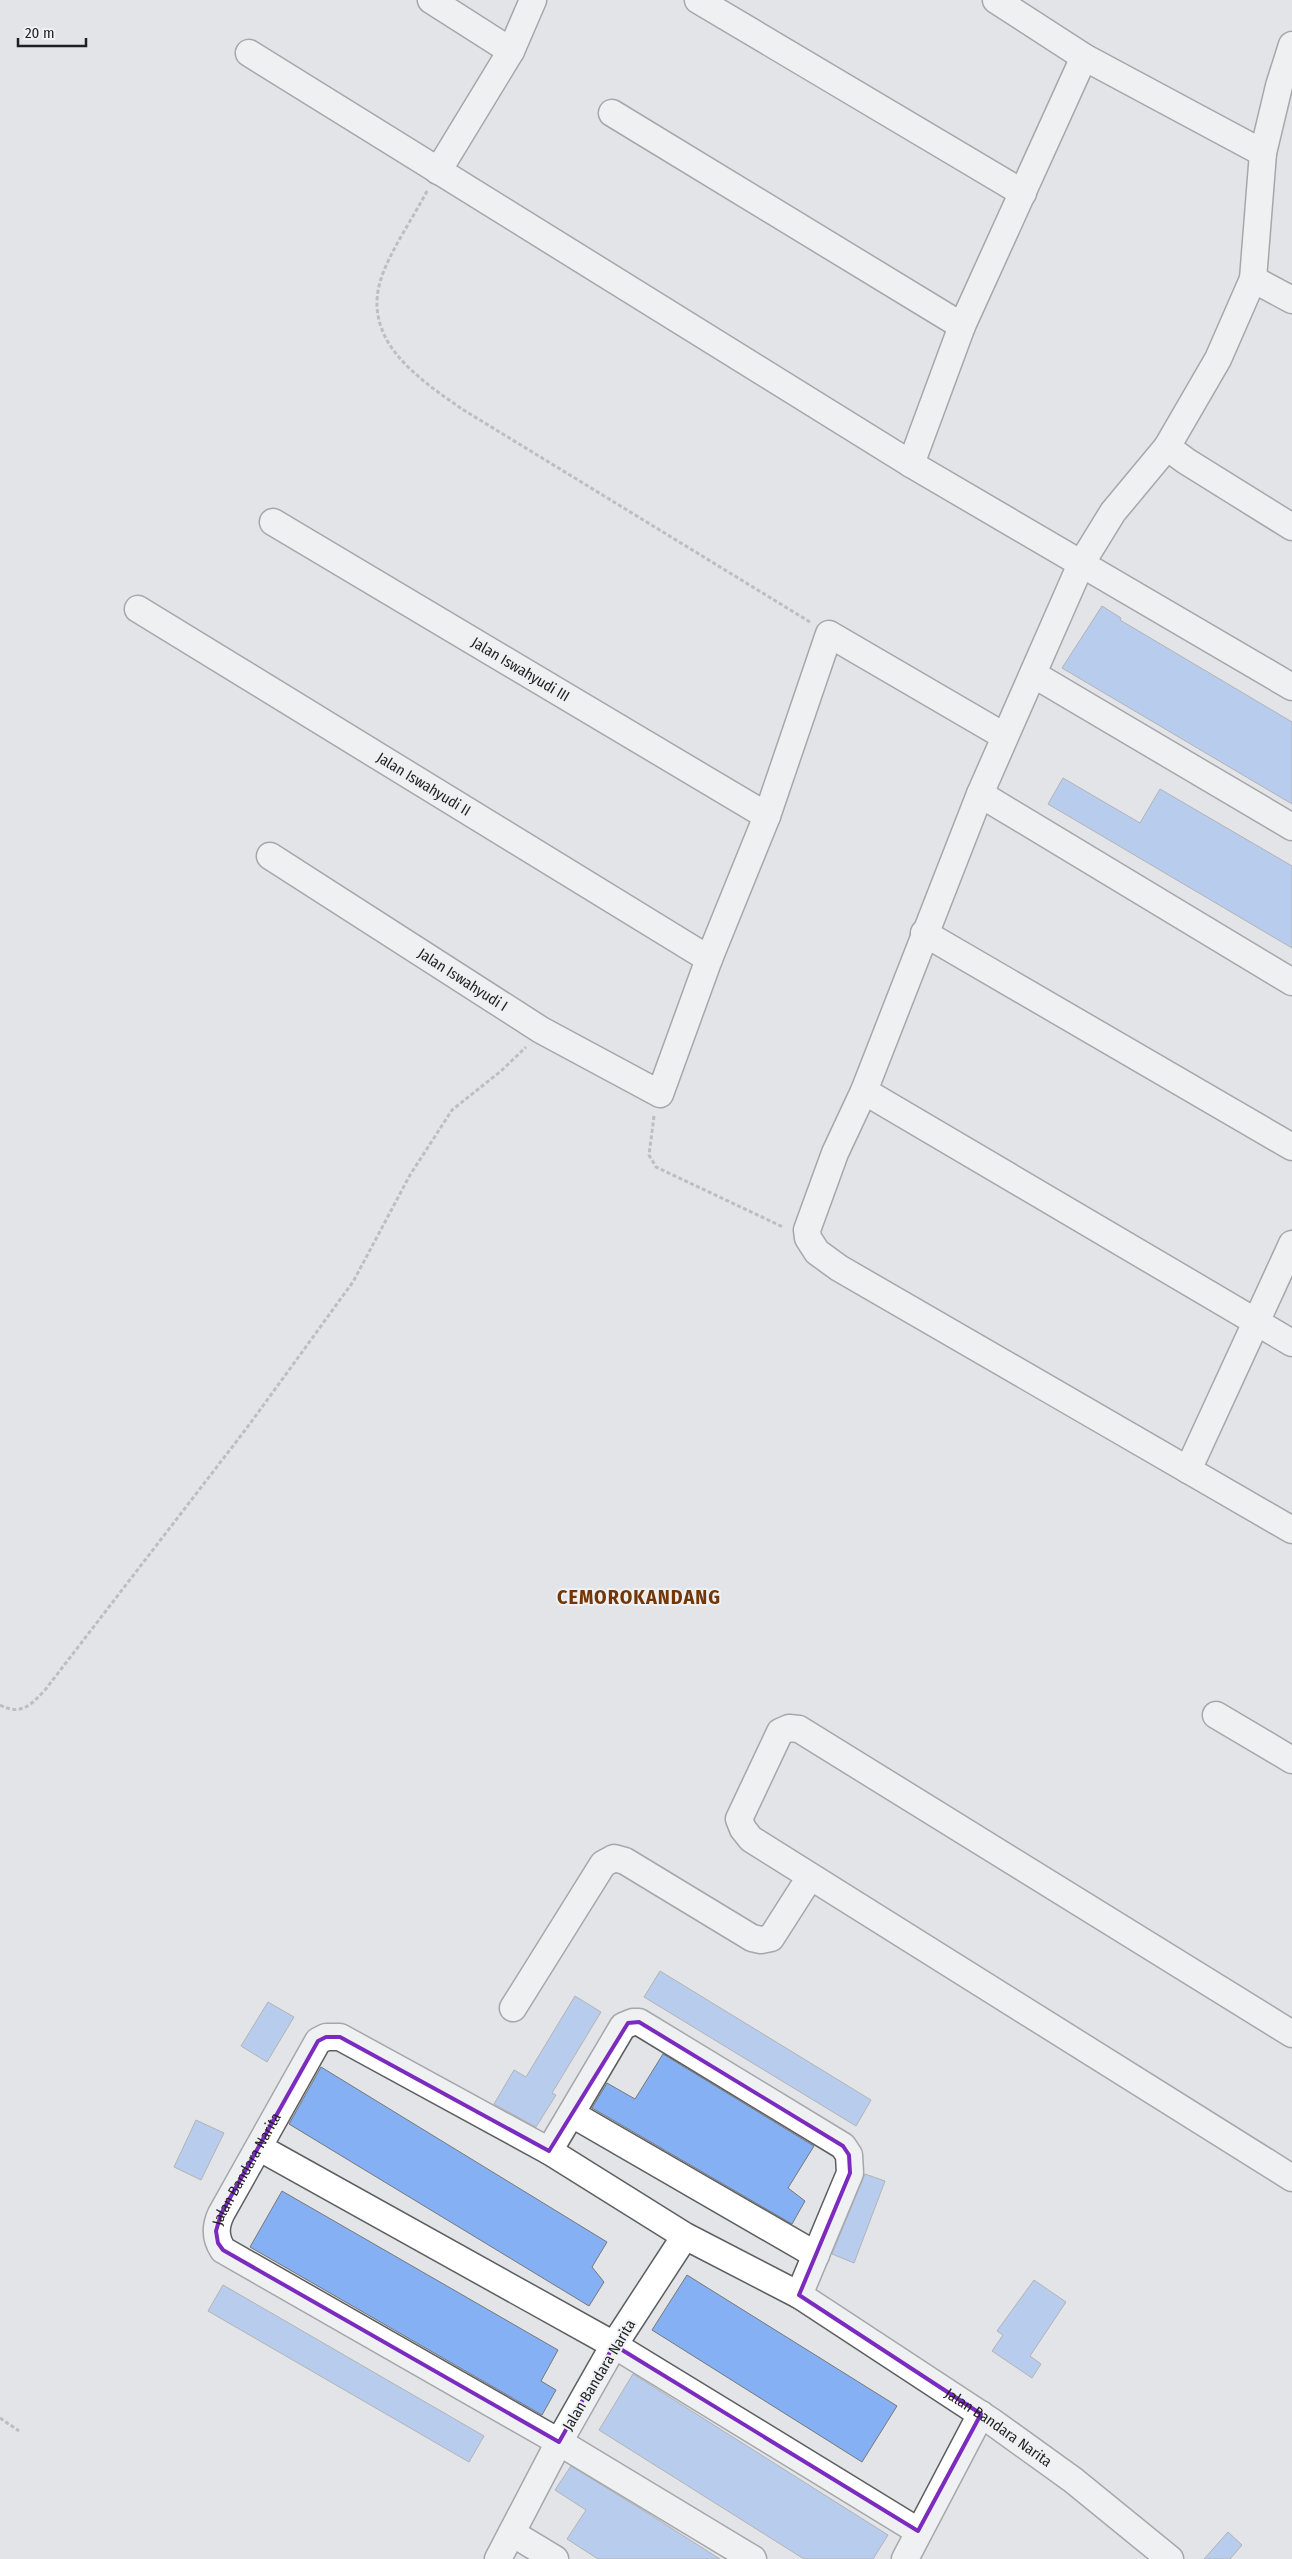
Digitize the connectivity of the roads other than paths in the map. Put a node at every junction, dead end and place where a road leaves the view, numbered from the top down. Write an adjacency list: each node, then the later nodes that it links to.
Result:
1 (431, 0): 6 (street)
2 (533, 0): 6 (street)
3 (698, 0): 13 (street)
4 (996, 0): 8 (street)
5 (1292, 45): 9 (street)
6 (511, 51): 12 (street)
7 (248, 53): 12 (street)
8 (1084, 57): 11 (street); 13 (street)
9 (1285, 90): 11 (street)
10 (612, 113): 16 (street)
11 (1263, 153): 14 (street)
12 (438, 171): 18 (street)
13 (1023, 193): 16 (street)
14 (1253, 280): 15 (street); 17 (street)
15 (1292, 300)
16 (962, 326): 18 (street)
17 (1167, 447): 20 (street); 21 (street)
18 (911, 464): 21 (street)
19 (273, 522): 27 (street, Jalan Iswahyudi III)
20 (1292, 527)
21 (1081, 564): 23 (street); 24 (street)
22 (138, 609): 31 (street, Jalan Iswahyudi II)
23 (1033, 674): 25 (street); 28 (street)
24 (1292, 687)
25 (1004, 736): 26 (street); 27 (street)
26 (980, 794): 30 (street); 32 (street)
27 (767, 816): 31 (street)
28 (1292, 827)
29 (270, 856): 31 (street, Jalan Iswahyudi I)
30 (924, 933): 33 (street); 34 (street)
31 (709, 958)
32 (1292, 982)
33 (864, 1091): 36 (street); 38 (street)
34 (1292, 1147)
35 (1292, 1244): 36 (street)
36 (1256, 1323): 37 (street); 38 (street)
37 (1292, 1343)
38 (1188, 1470): 39 (street)
39 (1292, 1530)
40 (1216, 1716): 41 (street)
41 (1292, 1760)
42 (810, 1877): 43 (street); 44 (street); 48 (street)
43 (514, 2008)
44 (1292, 2034)
45 (572, 2114): 47 (street); 50 (street); 50 (street)
46 (260, 2148): 47 (street, Jalan Bandara Narita); 52 (street); 54 (street, Jalan Bandara Narita)
47 (549, 2151): 49 (street, Jalan Bandara Narita)
48 (1292, 2178)
49 (685, 2236): 51 (street, Jalan Bandara Narita); 52 (street, Jalan Bandara Narita)
50 (816, 2255): 51 (street)
51 (799, 2295): 53 (street, Jalan Bandara Narita)
52 (614, 2345): 54 (street, Jalan Bandara Narita); 55 (street)
53 (986, 2418): 55 (street); 61 (street, Jalan Bandara Narita)
54 (559, 2442): 56 (street); 59 (street)
55 (918, 2531): 60 (street)
56 (512, 2533): 57 (street); 58 (street)
57 (498, 2559)
58 (555, 2559)
59 (753, 2559)
60 (905, 2559)
61 (1170, 2559)

